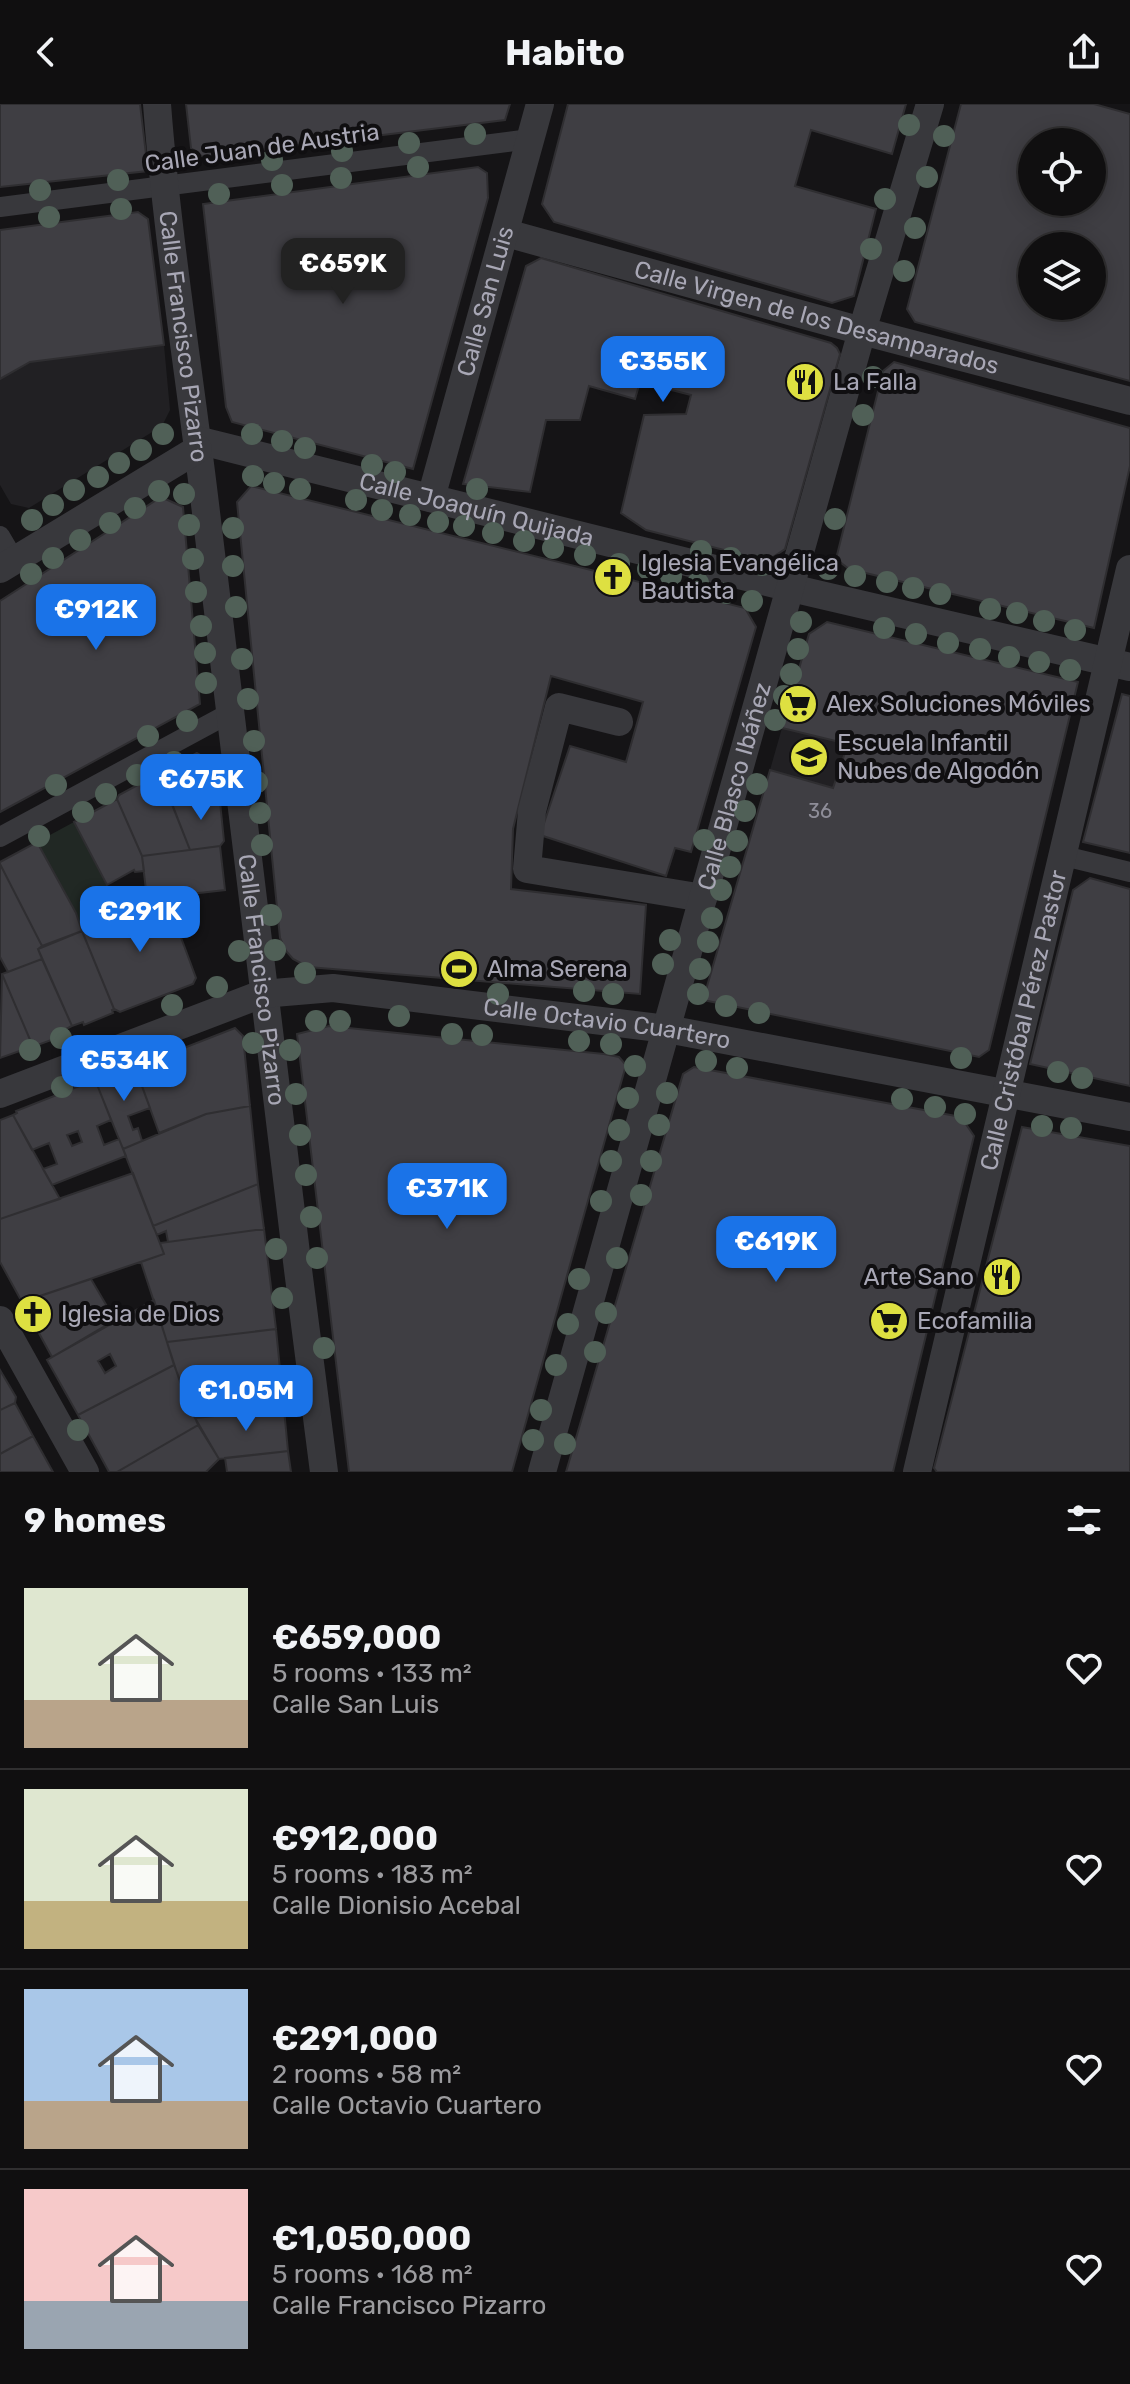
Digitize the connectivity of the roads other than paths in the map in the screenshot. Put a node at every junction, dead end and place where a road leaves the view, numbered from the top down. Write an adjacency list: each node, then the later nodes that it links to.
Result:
1 (157, 104): 5 (street, Calle Francisco Pizarro)
2 (540, 104): 4 (street, Calle San Luis)
3 (930, 104): 8 (street, Calle Blasco Ibáñez)
4 (530, 139): 5 (street, Calle Juan de Austria); 7 (street, Calle San Luis)
5 (163, 187): 6 (street, Calle Juan de Austria); 10 (street, Calle Francisco Pizarro)
6 (0, 207)
7 (506, 233): 8 (street, Calle Virgen de los Desamparados); 11 (street, Calle San Luis)
8 (862, 331): 9 (street, Calle Virgen de los Desamparados); 14 (street, Calle Blasco Ibáñez)
9 (1130, 401)
10 (197, 445): 11 (street, Calle Joaquín Quijada); 12 (street); 16 (street, Calle Francisco Pizarro)
11 (431, 498): 14 (street, Calle Joaquín Quijada)
12 (5, 555)
13 (1130, 569): 15 (street, Calle Cristóbal Pérez Pastor)
14 (791, 588): 15 (street, Calle Joaquín Quijada); 21 (street, Calle Blasco Ibáñez)
15 (1119, 664): 19 (street, Calle Cristóbal Pérez Pastor)
16 (228, 714): 18 (street); 22 (street, Calle Francisco Pizarro)
17 (619, 722): 21 (street)
18 (0, 837)
19 (1064, 856): 20 (street); 24 (street, Calle Cristóbal Pérez Pastor)
20 (1130, 872)
21 (703, 898): 23 (street, Calle Blasco Ibáñez)
22 (262, 994): 23 (street, Calle Octavio Cuartero); 25 (street, Calle Octavio Cuartero); 29 (street, Calle Francisco Pizarro)
23 (667, 1029): 24 (street, Calle Octavio Cuartero); 30 (street, Calle Blasco Ibáñez)
24 (1006, 1093): 26 (street, Calle Octavio Cuartero); 31 (street, Calle Cristóbal Pérez Pastor)
25 (0, 1094)
26 (1130, 1117)
27 (0, 1320): 28 (street)
28 (85, 1472)
29 (324, 1472)
30 (542, 1472)
31 (917, 1472)

